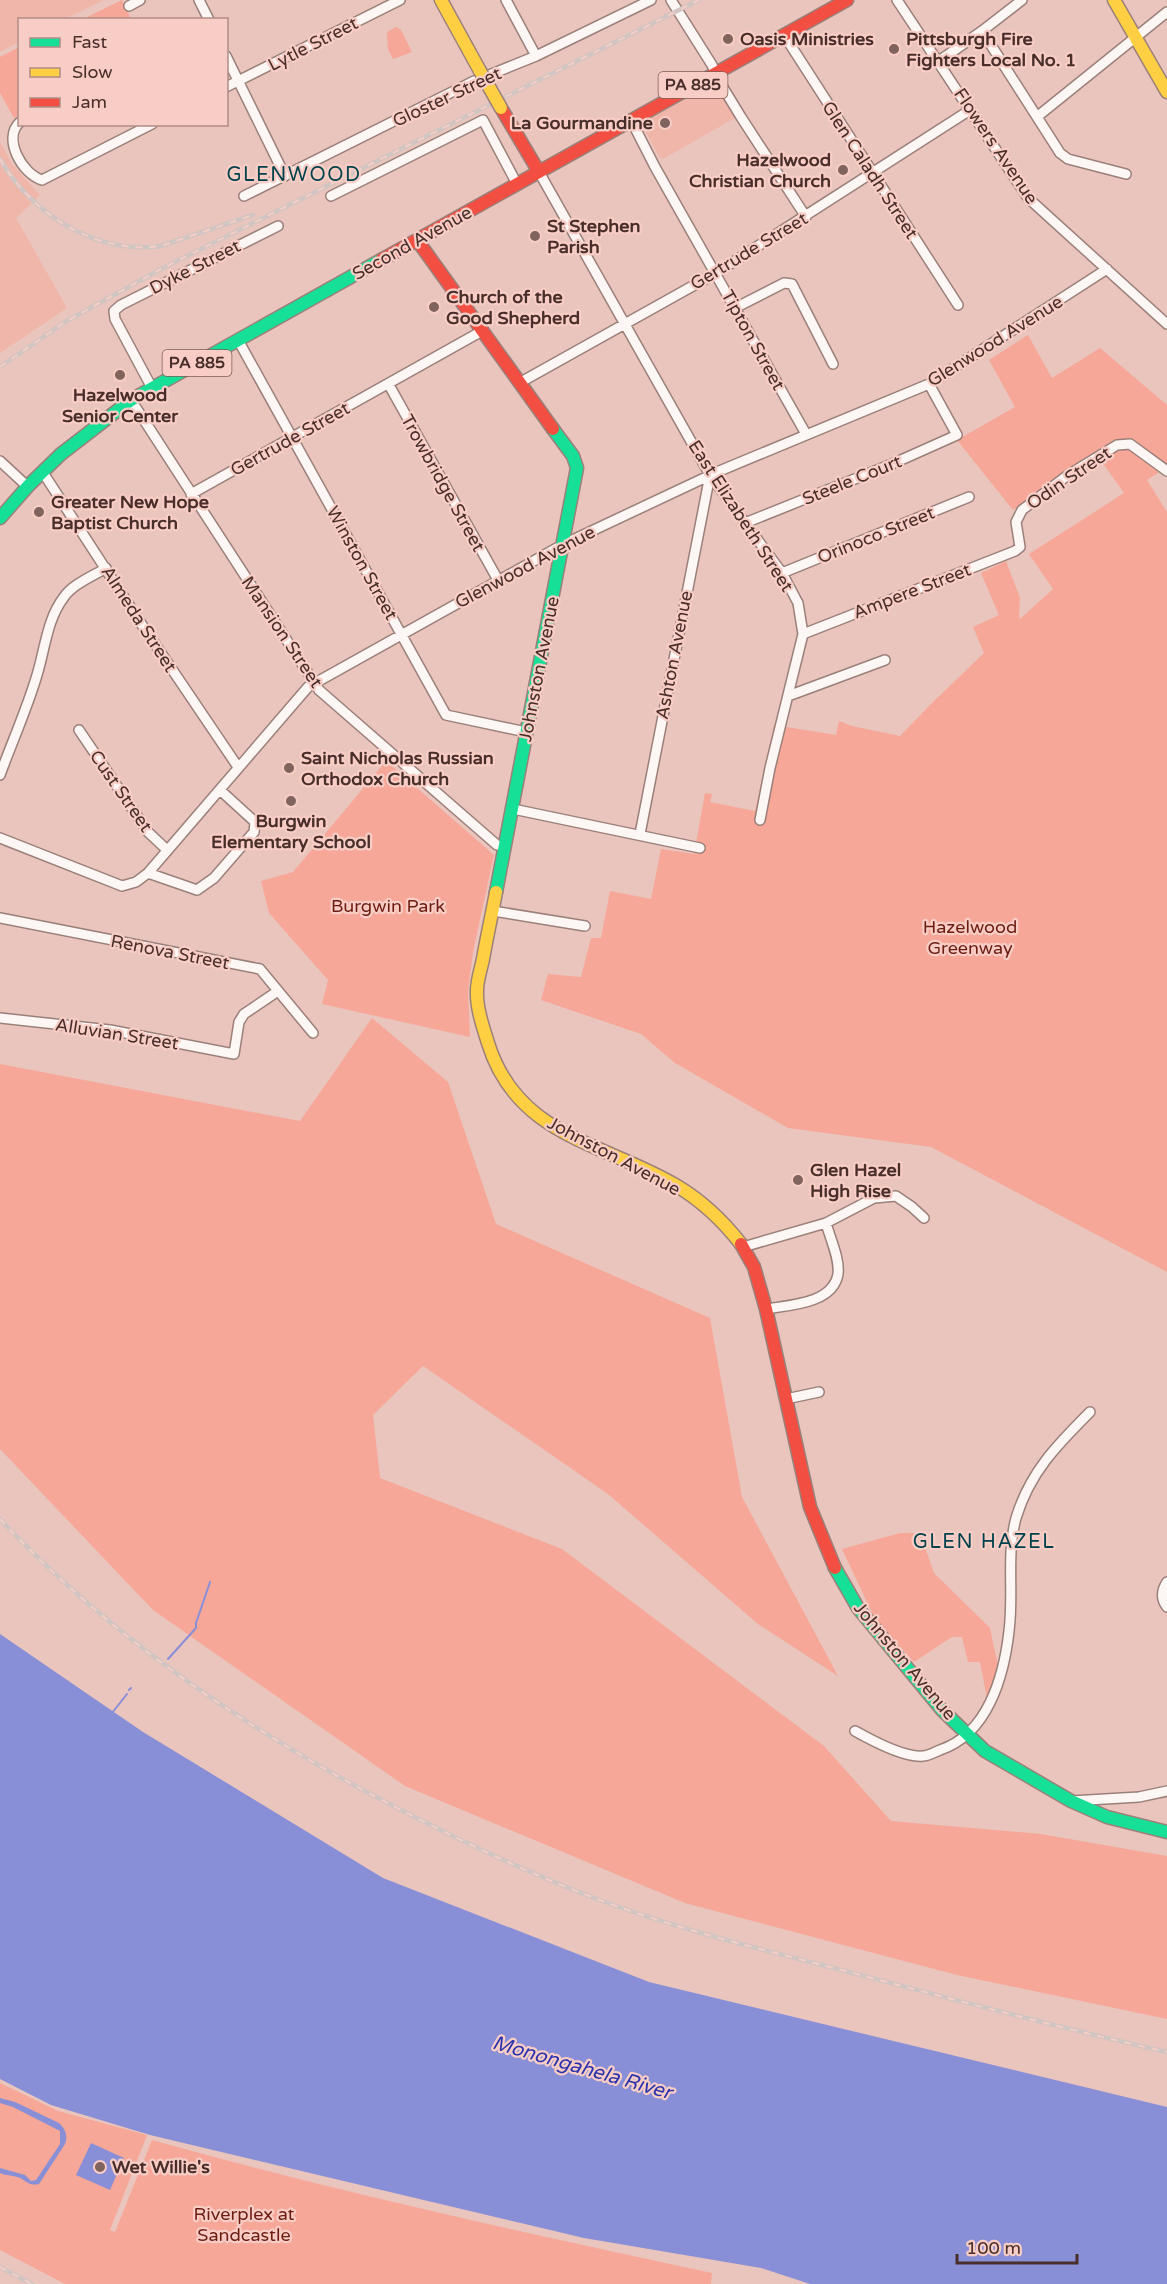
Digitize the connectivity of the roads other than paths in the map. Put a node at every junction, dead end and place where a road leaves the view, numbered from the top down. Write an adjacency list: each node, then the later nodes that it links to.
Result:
1 (140, 0): 12 (street)
2 (199, 0): 14 (street)
3 (400, 0): 22 (street, Lytle Street)
4 (441, 0): 30 (street, bridge)
5 (506, 0): 18 (street)
6 (651, 0): 18 (street, Gloster Street)
7 (671, 0): 21 (street)
8 (848, 0): 16 (street, Second Avenue / PA 885)
9 (897, 0): 20 (street, Flowers Avenue)
10 (1023, 0): 15 (street)
11 (1114, 0): 17 (street)
12 (129, 6)
13 (1167, 12): 17 (street)
14 (208, 18)
15 (982, 31): 20 (street); 26 (street)
16 (784, 35): 21 (street, Second Avenue / PA 885); 31 (street, Glen Caladh Street)
17 (1136, 37): 24 (street); 26 (street)
18 (536, 56): 33 (street, Gloster Street)
19 (228, 60): 22 (street)
20 (939, 61): 25 (street, Flowers Avenue)
21 (716, 72): 27 (street, Second Avenue / PA 885); 37 (street)
22 (239, 81): 23 (street, Lytle Street); 33 (street)
23 (228, 86)
24 (1167, 93)
25 (970, 110): 31 (street, Gertrude Street); 40 (street, Flowers Avenue)
26 (1038, 116): 32 (street)
27 (631, 120): 30 (street, Second Avenue / PA 885); 41 (street, Tipton Street)
28 (18, 124): 29 (street)
29 (148, 126)
30 (539, 172): 34 (street, Second Avenue / PA 885); 44 (street, East Elizabeth Street)
31 (872, 173): 37 (street, Gertrude Street); 42 (street, Glen Caladh Street)
32 (1126, 174)
33 (285, 176): 35 (street, Gloster Street)
34 (517, 184): 36 (street); 39 (street, Second Avenue / PA 885)
35 (244, 196)
36 (331, 196)
37 (806, 218): 41 (street, Gertrude Street)
38 (278, 226): 52 (street, Dyke Street)
39 (417, 240): 46 (street, Johnston Avenue); 47 (street, Second Avenue / PA 885)
40 (1107, 269): 45 (street, Flowers Avenue); 50 (street, Glenwood Avenue)
41 (716, 273): 43 (street, Tipton Street); 44 (street, Gertrude Street)
42 (958, 305)
43 (735, 308): 48 (street); 54 (street, Tipton Street)
44 (625, 324): 49 (street, Gertrude Street); 59 (street, East Elizabeth Street)
45 (1167, 324)
46 (482, 331): 49 (street, Johnston Avenue); 51 (street, Gertrude Street)
47 (238, 340): 52 (street, Second Avenue / PA 885); 55 (street, Winston Street)
48 (833, 364)
49 (521, 382): 65 (street, Johnston Avenue)
50 (929, 384): 54 (street, Glenwood Avenue); 64 (street, Steele Court)
51 (389, 385): 55 (street, Gertrude Street); 69 (street, Trowbridge Street)
52 (152, 388): 53 (street, Second Avenue / PA 885)
53 (131, 400): 57 (street, Second Avenue / PA 885); 61 (street, Mansion Street)
54 (806, 434): 59 (street, Glenwood Avenue)
55 (292, 438): 61 (street, Gertrude Street); 70 (street, Winston Street)
56 (0, 461): 60 (street)
57 (42, 471): 60 (street, Second Avenue / PA 885); 67 (street, Almeda Street)
58 (1167, 471): 66 (street, Odin Street)
59 (710, 475): 64 (street, East Elizabeth Street); 65 (street, Glenwood Avenue); 82 (street, Ashton Avenue)
60 (27, 486): 63 (street, Second Avenue / PA 885)
61 (191, 494): 73 (street, Mansion Street)
62 (969, 497): 68 (street, Orinoco Street)
63 (0, 518)
64 (745, 523): 68 (street, East Elizabeth Street)
65 (564, 544): 69 (street, Glenwood Avenue); 76 (street, Johnston Avenue)
66 (1020, 547): 71 (street, Ampere Street)
67 (106, 568): 77 (street, Almeda Street); 78 (street)
68 (782, 573): 71 (street, East Elizabeth Street)
69 (498, 580): 70 (street, Glenwood Avenue)
70 (401, 634): 73 (street, Glenwood Avenue); 76 (street, Winston Street)
71 (803, 634): 74 (street, East Elizabeth Street)
72 (885, 660): 74 (street)
73 (314, 683): 77 (street, Glenwood Avenue); 84 (street, Mansion Street)
74 (788, 696): 81 (street, East Elizabeth Street)
75 (79, 730): 86 (street, Cust Street)
76 (525, 732): 80 (street, Johnston Avenue)
77 (238, 767): 79 (street, Glenwood Avenue)
78 (0, 775)
79 (220, 790): 86 (street, Glenwood Avenue); 87 (street)
80 (513, 809): 82 (street); 84 (street, Johnston Avenue)
81 (760, 820)
82 (639, 834): 85 (street)
83 (0, 838): 87 (street, Glenwood Avenue)
84 (505, 847): 88 (street, Johnston Avenue)
85 (700, 848)
86 (166, 849): 87 (street, Glenwood Avenue)
87 (148, 873)
88 (493, 911): 90 (street); 96 (street, Johnston Avenue)
89 (0, 918): 91 (street, Renova Street)
90 (585, 926)
91 (278, 991): 92 (street, Alluvian Street); 93 (street, Renova Street)
92 (0, 1018)
93 (313, 1033)
94 (924, 1218): 95 (street)
95 (826, 1223): 96 (street); 97 (street)
96 (743, 1247): 97 (street, Johnston Avenue)
97 (766, 1309): 99 (street, Johnston Avenue)
98 (819, 1392): 99 (street)
99 (786, 1399): 104 (street, Johnston Avenue)
100 (1090, 1412): 104 (street)
101 (1167, 1582): 102 (street)
102 (1167, 1607)
103 (855, 1731): 104 (street)
104 (968, 1733): 106 (street, Johnston Avenue)
105 (1167, 1791): 106 (street)
106 (1071, 1800): 107 (street, Johnston Avenue)
107 (1167, 1832)

